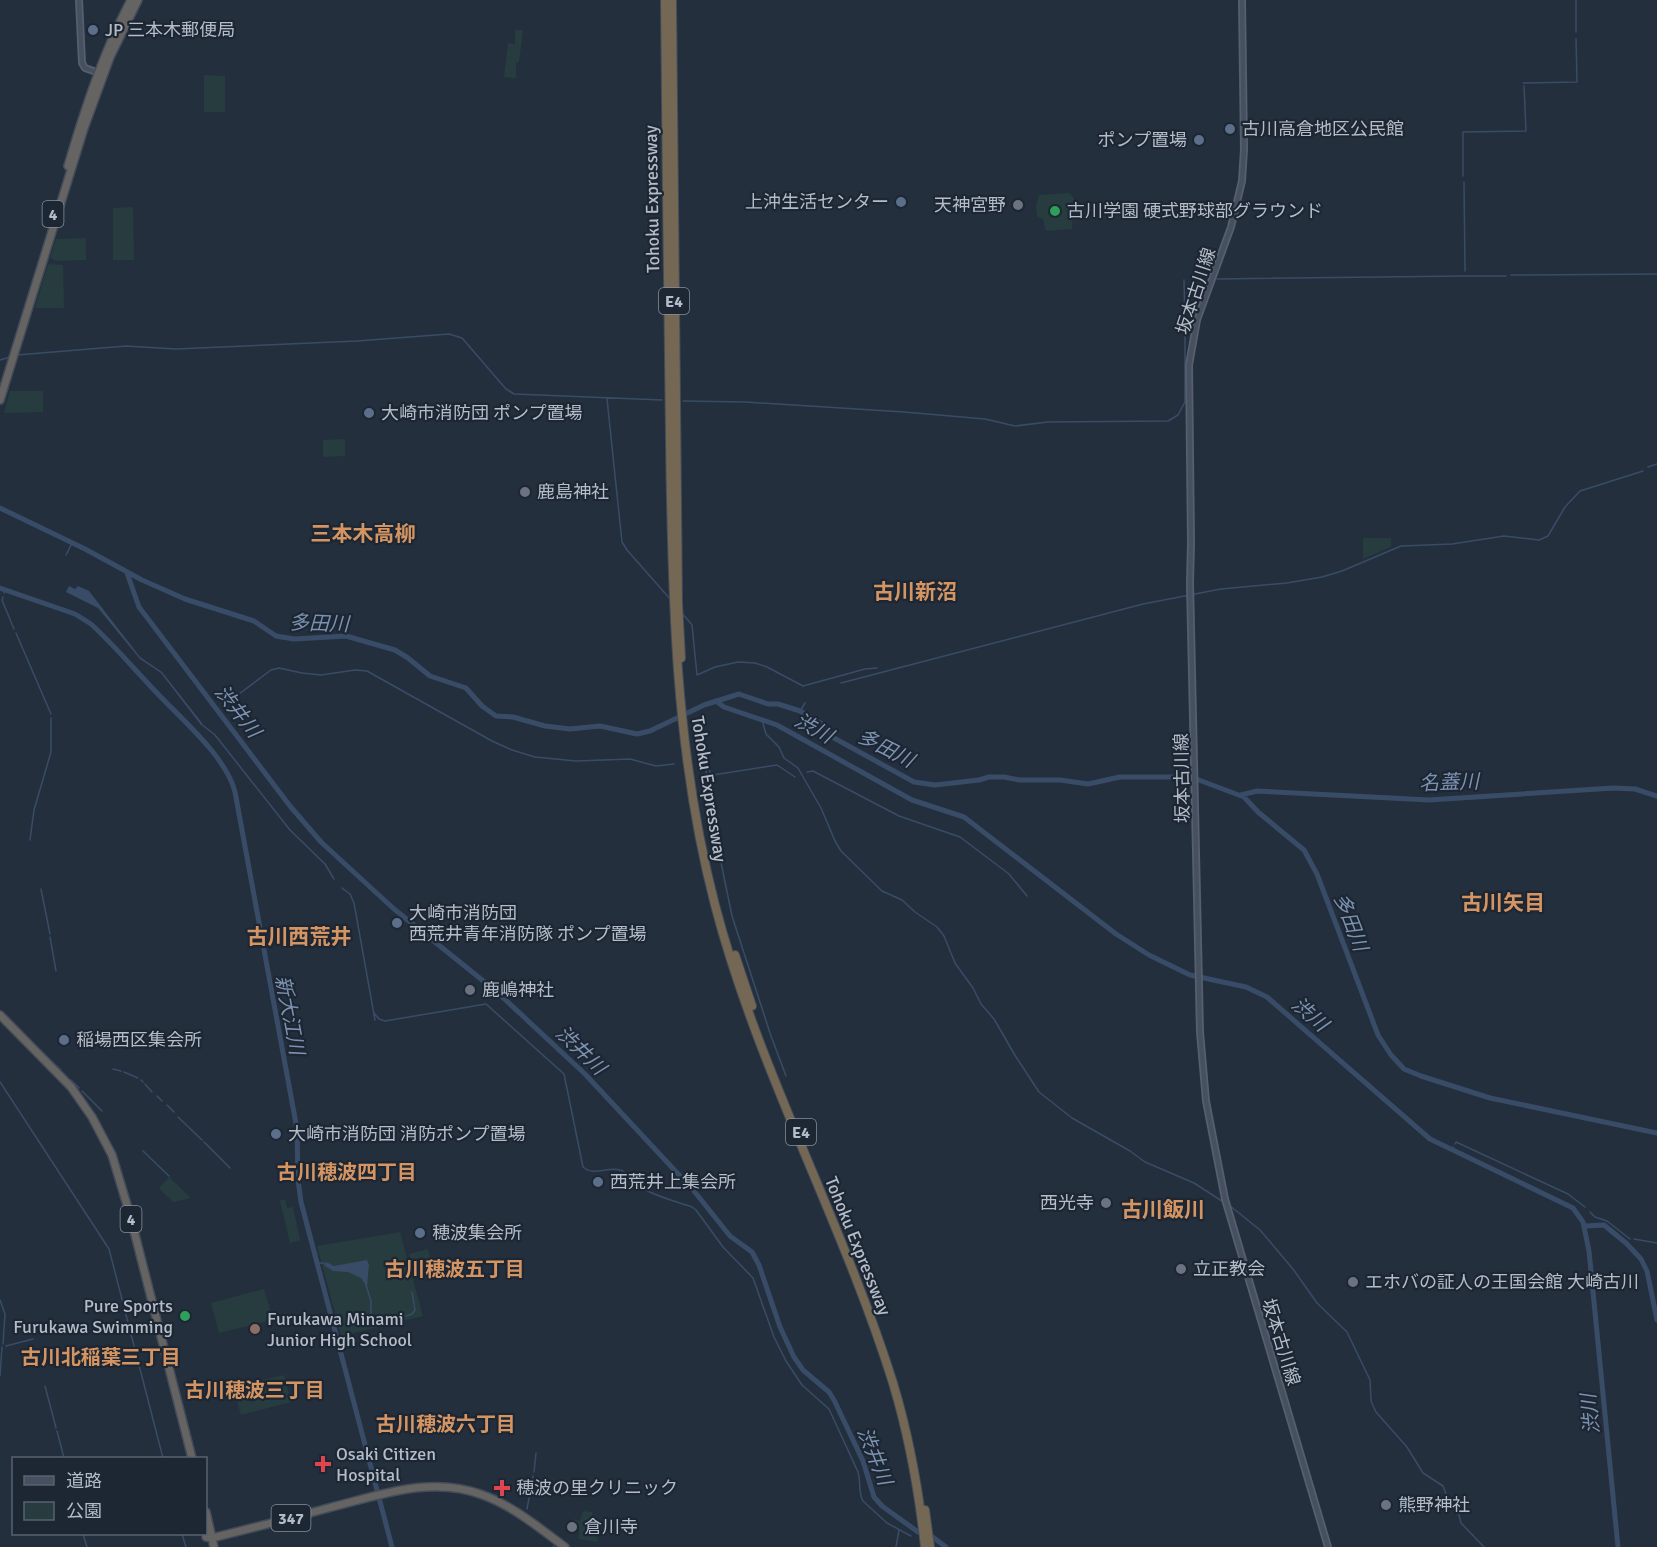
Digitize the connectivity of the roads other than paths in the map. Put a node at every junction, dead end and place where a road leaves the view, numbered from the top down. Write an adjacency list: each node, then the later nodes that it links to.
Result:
1 (79, 0): 7 (main road)
2 (131, 0): 7 (highway, 4)
3 (138, 0): 7 (highway, 4)
4 (665, 0): 11 (highway, Tohoku Expressway / E4)
5 (672, 0): 11 (highway, Tohoku Expressway / E4)
6 (1242, 0): 22 (main road, 坂本古川線)
7 (100, 73): 8 (highway, 4)
8 (9, 364): 9 (highway, 4); 10 (highway, 4)
9 (0, 386)
10 (0, 400)
11 (675, 600): 12 (highway, Tohoku Expressway / E4); 12 (highway, Tohoku Expressway / E4)
12 (682, 700): 19 (highway, Tohoku Expressway / E4)
13 (0, 1015): 15 (highway, 4)
14 (0, 1020): 16 (highway, 4)
15 (189, 1457)
16 (189, 1457)
17 (207, 1520): 18 (highway)
18 (209, 1535): 20 (highway); 21 (highway, 347)
19 (927, 1546)
20 (212, 1547)
21 (565, 1547)
22 (1328, 1547)

